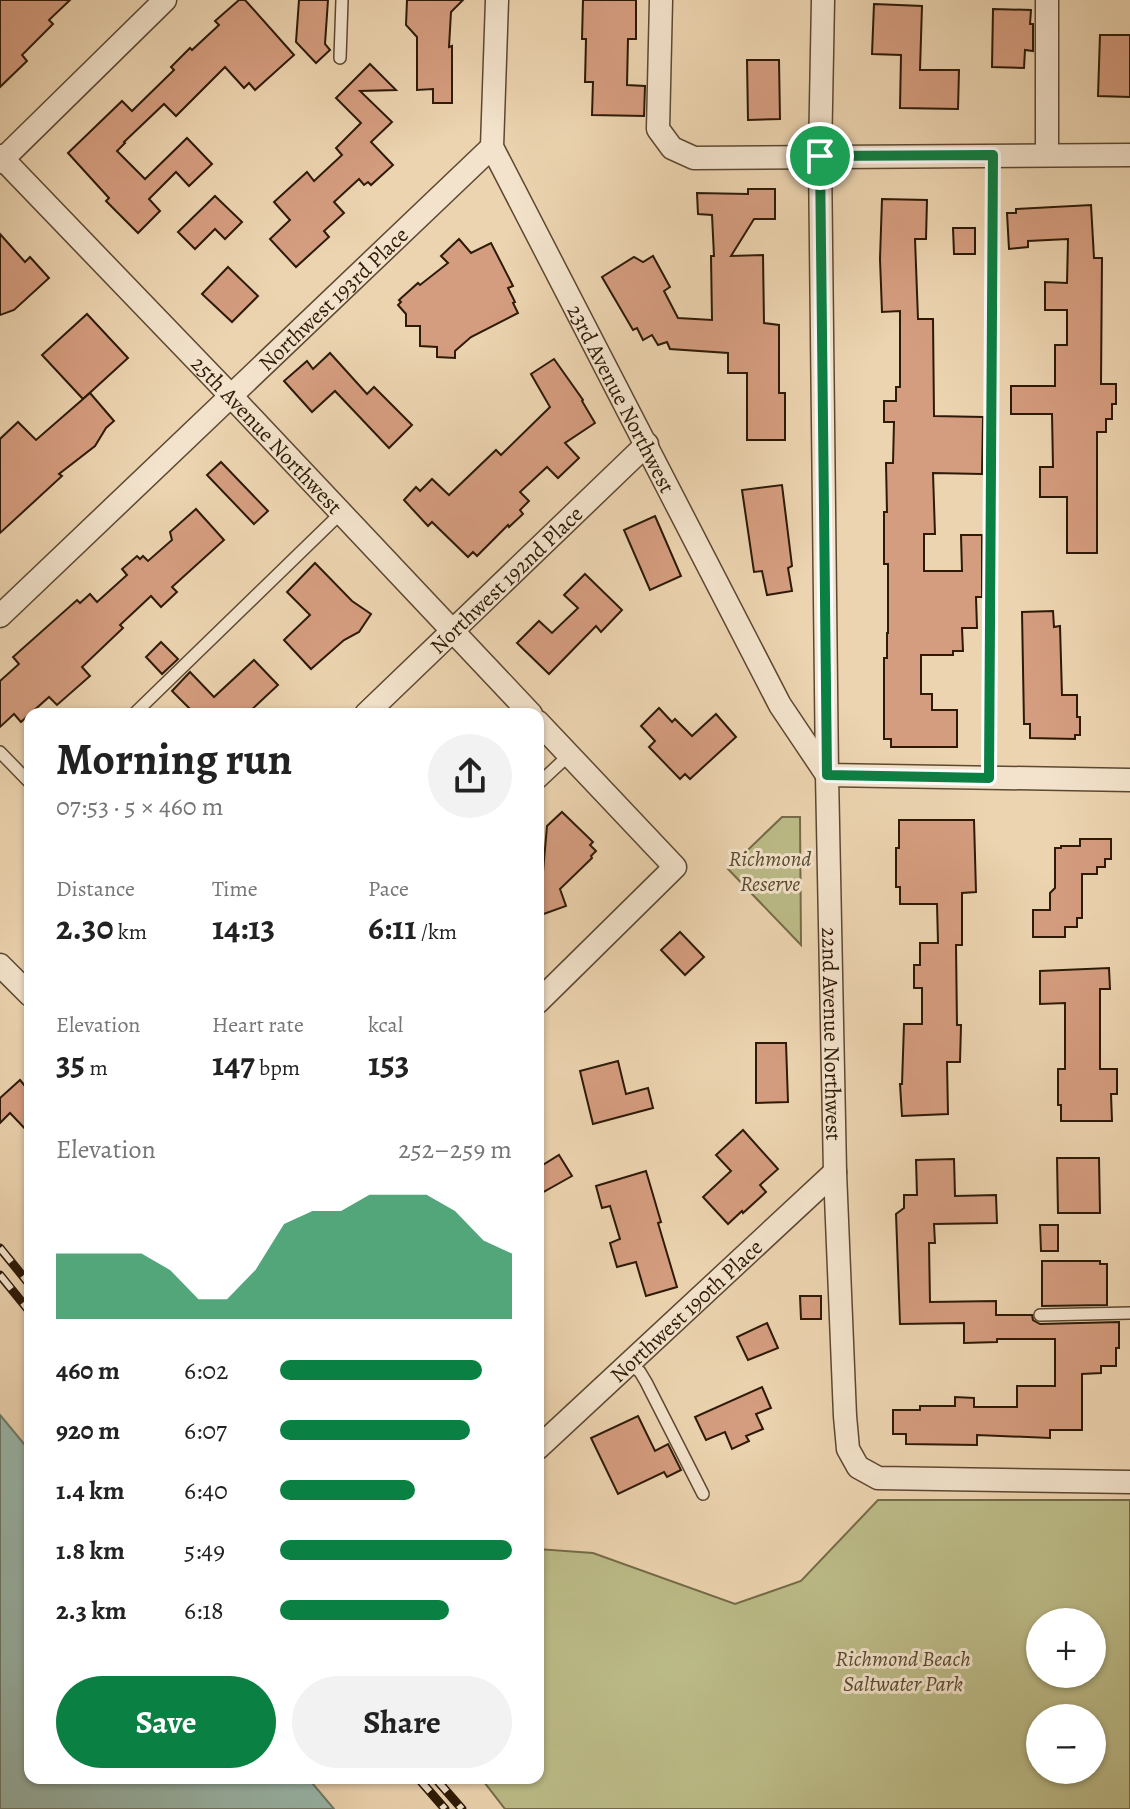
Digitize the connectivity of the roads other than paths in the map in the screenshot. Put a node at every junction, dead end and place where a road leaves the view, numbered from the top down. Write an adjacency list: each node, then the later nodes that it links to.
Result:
1 (165, 0): 13 (street)
2 (342, 0): 7 (lane)
3 (497, 0): 8 (street, 23rd Avenue Northwest)
4 (661, 0): 12 (street)
5 (823, 0): 12 (street, 22nd Avenue Northwest)
6 (1047, 0): 10 (street)
7 (340, 58)
8 (492, 147): 14 (street, Northwest 193rd Place); 15 (street, 23rd Avenue Northwest)
9 (993, 155): 10 (street); 12 (street); 28 (lane)
10 (1047, 155): 11 (street)
11 (1130, 155)
12 (820, 156): 25 (street, 22nd Avenue Northwest)
13 (1, 159): 14 (street, 25th Avenue Northwest)
14 (232, 397): 16 (street, 25th Avenue Northwest); 17 (street, Northwest 193rd Place)
15 (647, 444): 18 (street, Northwest 192nd Place); 25 (street, 23rd Avenue Northwest)
16 (341, 513): 18 (street, 25th Avenue Northwest); 19 (lane)
17 (0, 616)
18 (452, 631): 20 (street, Northwest 192nd Place); 21 (street, 25th Avenue Northwest)
19 (140, 708)
20 (372, 708)
21 (525, 708)
22 (544, 728): 24 (street)
23 (0, 752): 26 (lane)
24 (569, 755): 27 (lane); 32 (street)
25 (827, 775): 28 (street); 33 (street, 22nd Avenue Northwest)
26 (24, 777)
27 (544, 778)
28 (989, 778): 29 (street)
29 (1130, 780)
30 (0, 965): 31 (street)
31 (24, 989)
32 (544, 996)
33 (835, 1172): 36 (street, Northwest 190th Place); 38 (street, 22nd Avenue Northwest)
34 (1130, 1313): 35 (lane)
35 (1040, 1315)
36 (629, 1363): 37 (street, Northwest 190th Place); 39 (lane)
37 (544, 1442)
38 (1130, 1482)
39 (703, 1494)

